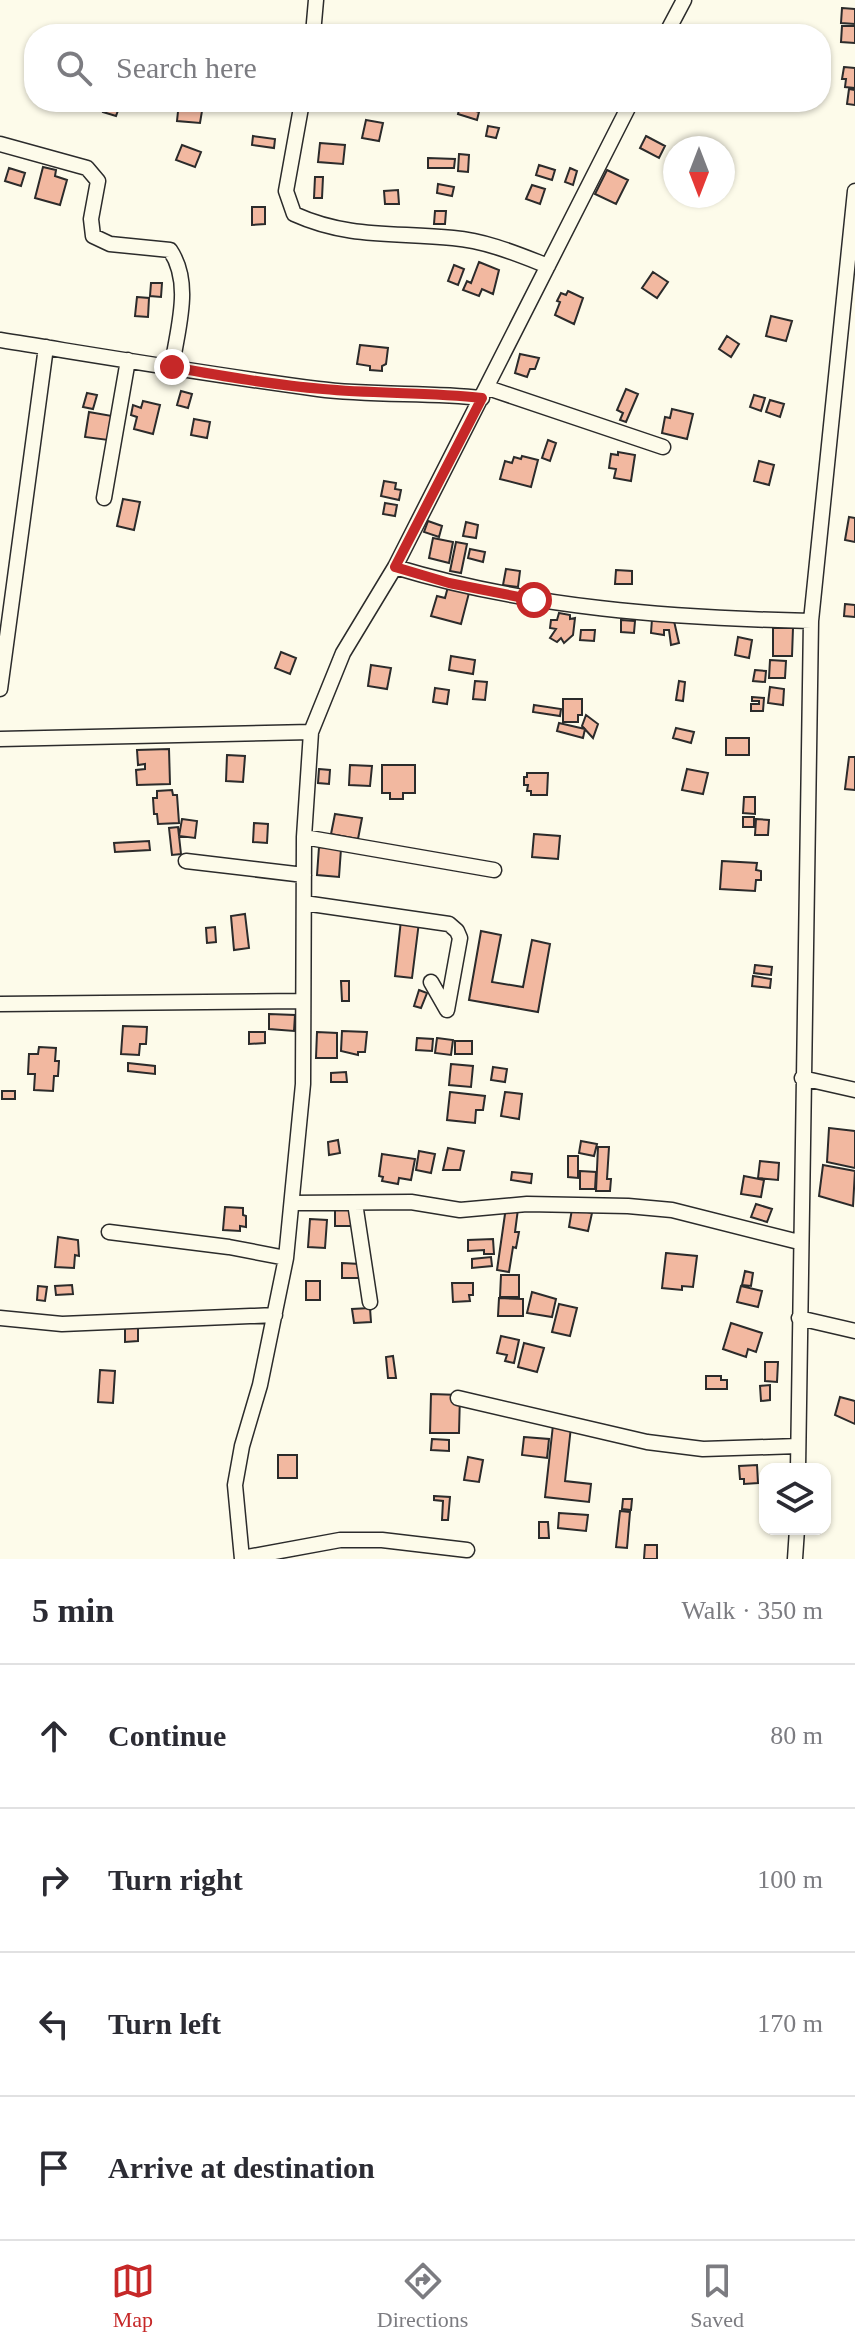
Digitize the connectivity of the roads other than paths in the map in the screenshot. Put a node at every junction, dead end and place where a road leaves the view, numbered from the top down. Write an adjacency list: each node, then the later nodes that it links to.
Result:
1 (316, 0): 3 (street)
2 (684, 0): 4 (street)
3 (314, 24)
4 (671, 24)
5 (300, 112): 9 (street)
6 (626, 112): 9 (street)
7 (0, 144): 13 (street)
8 (855, 191): 18 (street)
9 (548, 266): 14 (street)
10 (0, 340): 11 (street)
11 (46, 347): 12 (street); 19 (street)
12 (128, 360): 13 (street); 16 (street)
13 (172, 367): 14 (street)
14 (485, 393): 15 (street); 17 (street)
15 (663, 447)
16 (104, 498)
17 (395, 567): 18 (street); 21 (street)
18 (811, 621): 31 (street)
19 (2, 641): 20 (street)
20 (0, 689)
21 (311, 732): 22 (street); 23 (street)
22 (0, 739)
23 (304, 837): 25 (street); 26 (street)
24 (186, 861): 26 (street)
25 (494, 870)
26 (304, 875): 27 (street)
27 (304, 903): 28 (street); 29 (street)
28 (431, 982)
29 (302, 1001): 30 (street); 33 (street)
30 (0, 1004)
31 (802, 1078): 32 (street); 36 (street)
32 (855, 1090)
33 (292, 1203): 34 (street); 37 (street)
34 (355, 1203): 36 (street); 38 (street)
35 (109, 1232): 37 (street)
36 (799, 1242): 41 (street)
37 (286, 1258): 39 (street)
38 (370, 1302)
39 (275, 1315): 40 (street); 48 (street)
40 (0, 1318)
41 (799, 1318): 42 (street); 44 (street)
42 (855, 1331)
43 (458, 1398): 44 (street)
44 (798, 1446): 45 (street)
45 (798, 1463)
46 (797, 1535): 49 (street)
47 (467, 1550): 48 (street)
48 (242, 1558)
49 (795, 1559)

